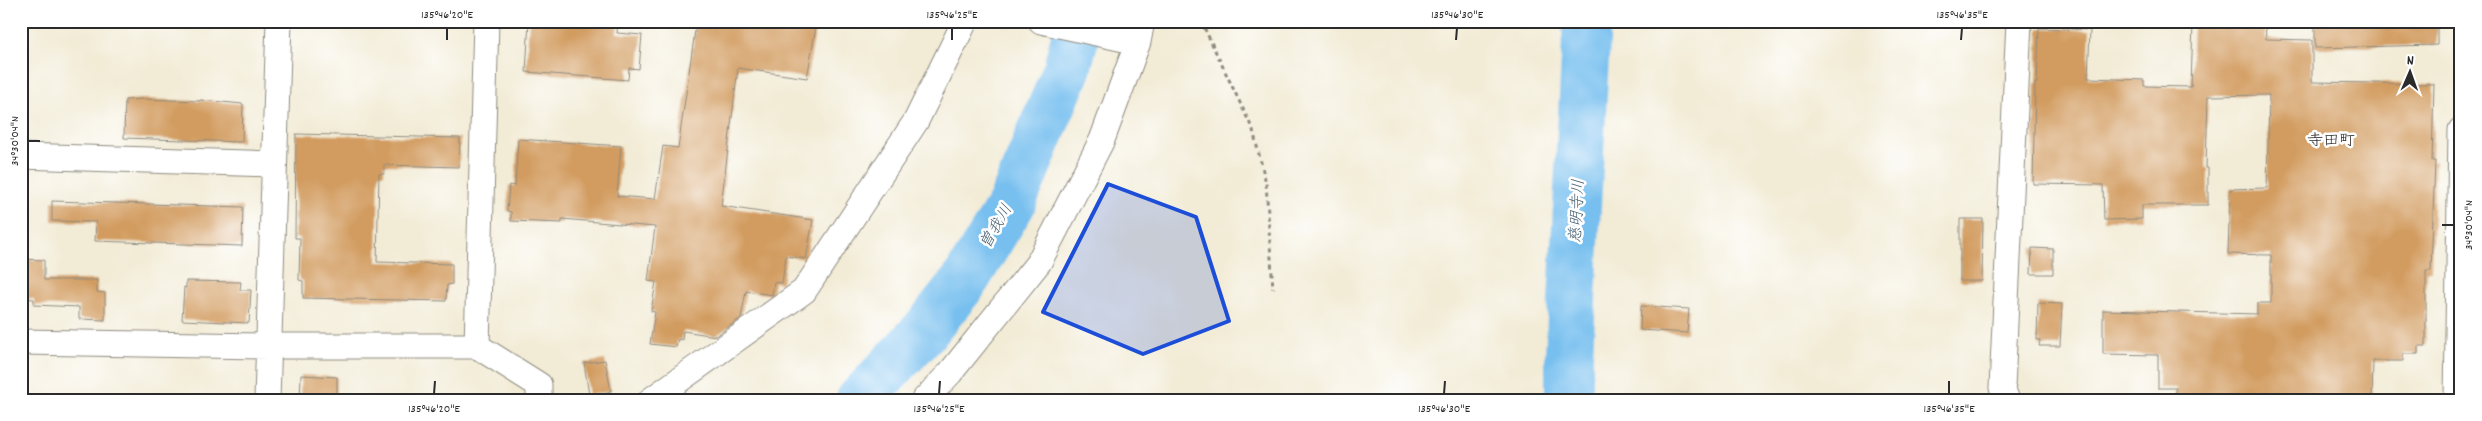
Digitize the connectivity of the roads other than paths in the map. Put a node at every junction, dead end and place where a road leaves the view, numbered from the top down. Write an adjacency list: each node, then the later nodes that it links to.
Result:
1 (279, 21): 9 (street)
2 (486, 21): 12 (street)
3 (965, 21): 15 (street)
4 (1041, 21): 6 (street)
5 (2019, 21): 17 (street)
6 (1140, 32): 16 (street)
7 (2461, 130): 18 (street)
8 (21, 156): 9 (street)
9 (274, 164): 11 (street)
10 (21, 342): 11 (street)
11 (269, 346): 12 (street); 13 (street)
12 (477, 346): 14 (street)
13 (266, 400)
14 (539, 400)
15 (651, 400)
16 (924, 400)
17 (2007, 400)
18 (2457, 400)

